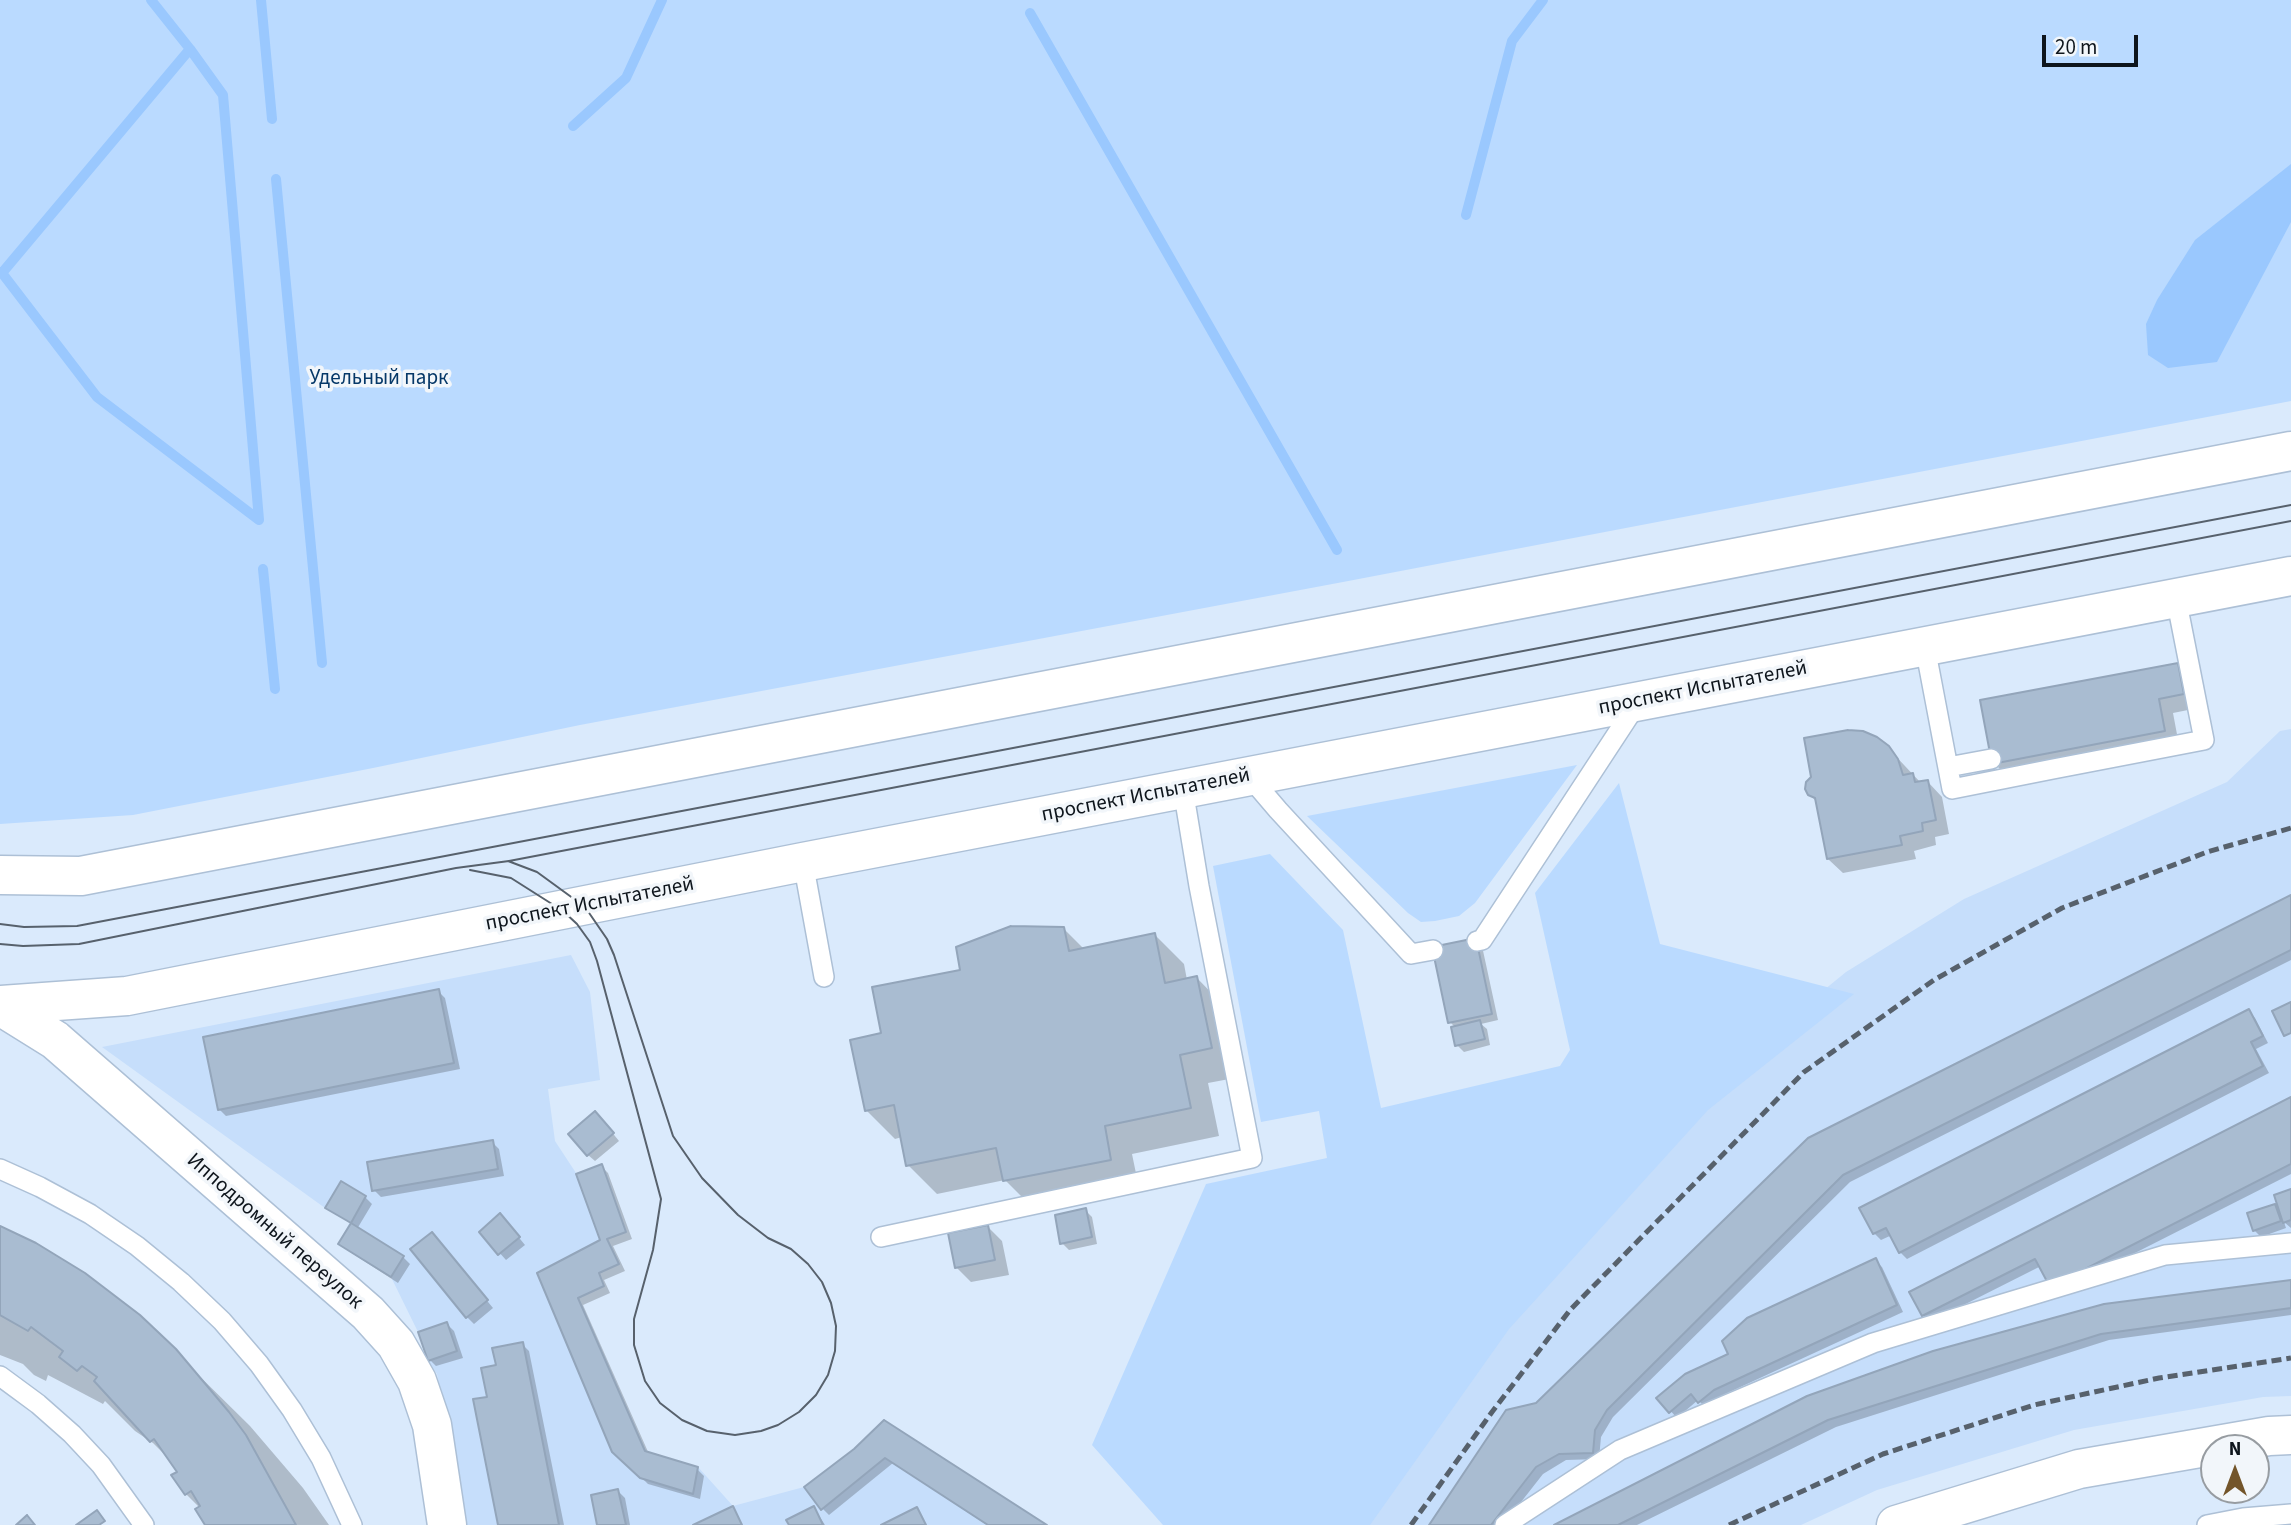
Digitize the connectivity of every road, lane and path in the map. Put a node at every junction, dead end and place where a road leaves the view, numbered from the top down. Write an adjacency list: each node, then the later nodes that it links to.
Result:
1 (2291, 452): 12 (main road)
2 (2291, 576): 3 (main road, проспект Испытателей)
3 (2176, 598): 4 (main road, проспект Испытателей); 7 (lane)
4 (1925, 647): 5 (main road, проспект Испытателей); 7 (lane)
5 (1639, 702): 8 (main road, проспект Испытателей); 14 (lane)
6 (1991, 759): 7 (lane)
7 (1948, 767)
8 (1250, 776): 9 (main road, проспект Испытателей); 15 (lane)
9 (1183, 789): 10 (main road, проспект Испытателей); 19 (lane)
10 (803, 862): 16 (lane); 17 (main road, проспект Испытателей)
11 (0, 875): 12 (main road)
12 (81, 876): 13 (main road)
13 (0, 897)
14 (1477, 941)
15 (1433, 950)
16 (824, 977)
17 (0, 1005): 26 (main road, Ипподромный переулок)
18 (0, 1169): 25 (lane)
19 (881, 1237)
20 (2291, 1243): 27 (lane)
21 (0, 1376): 24 (lane)
22 (2291, 1435): 28 (main road)
23 (2291, 1514): 29 (lane)
24 (144, 1525)
25 (352, 1525)
26 (447, 1525)
27 (1505, 1525)
28 (1896, 1525)
29 (2207, 1525)

